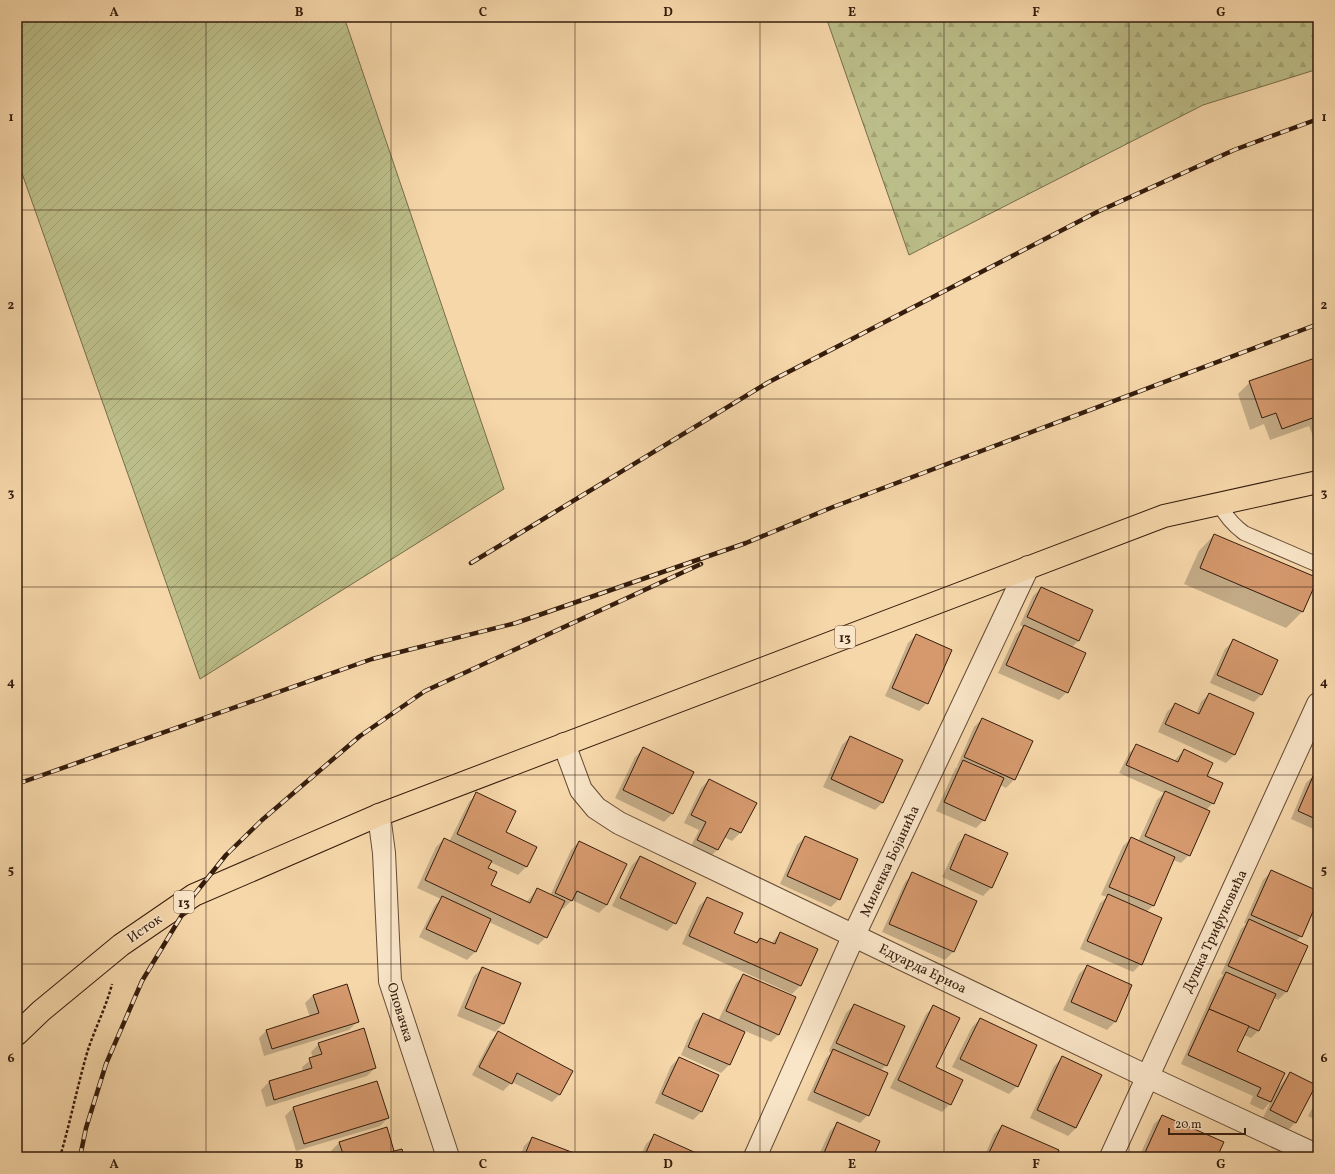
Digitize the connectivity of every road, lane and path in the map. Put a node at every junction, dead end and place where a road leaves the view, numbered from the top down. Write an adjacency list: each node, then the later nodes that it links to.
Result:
1 (1318, 482): 2 (main road, 13)
2 (1219, 502): 3 (lane); 4 (main road, 13)
3 (1316, 564)
4 (1028, 567): 6 (main road, 13); 8 (street, Миленка Бојанића)
5 (1318, 704): 11 (street, Душка Трифуновића)
6 (564, 744): 7 (main road, 13); 8 (street, Едуарда Ериоа)
7 (379, 815): 9 (main road, Исток / 13); 14 (street, Оповачка)
8 (854, 935): 11 (street, Едуарда Ериоа); 15 (street, Миленка Бојанића)
9 (121, 945): 10 (main road, Исток / 13); 13 (path)
10 (17, 1034)
11 (1148, 1077): 12 (street, Едуарда Ериоа); 16 (street, Душка Трифуновића)
12 (1318, 1156)
13 (60, 1157)
14 (448, 1157)
15 (755, 1157)
16 (1111, 1157)

